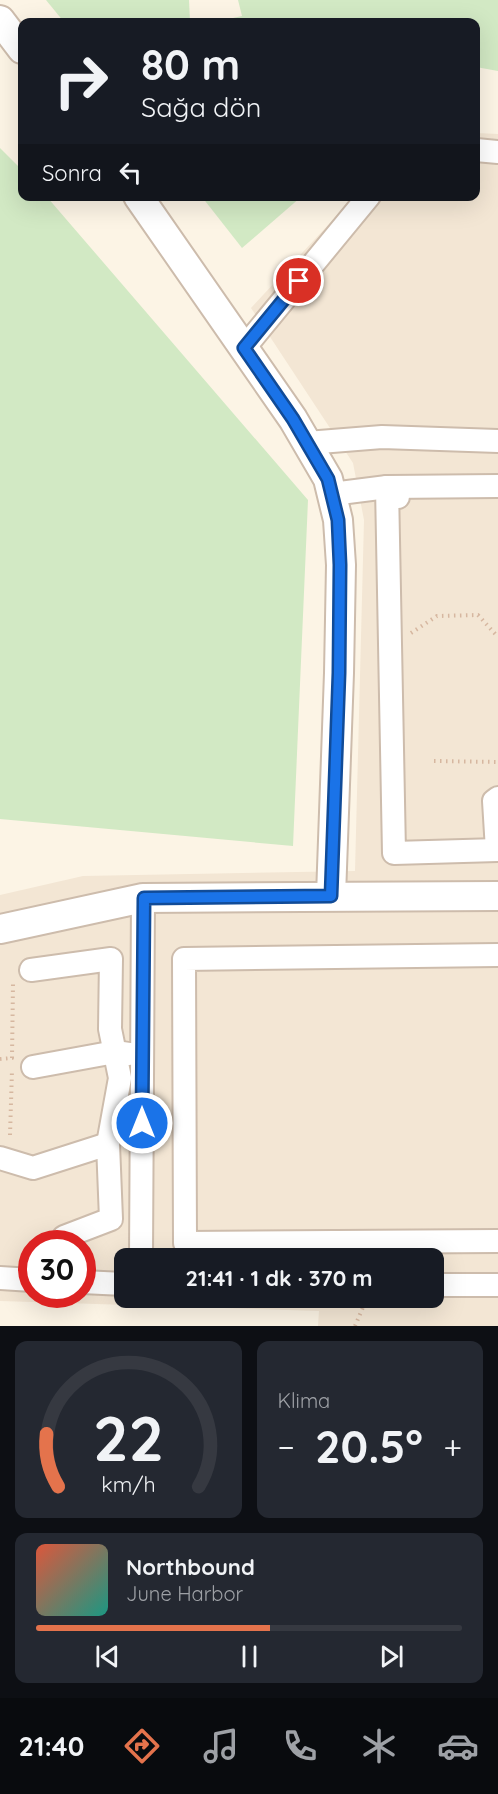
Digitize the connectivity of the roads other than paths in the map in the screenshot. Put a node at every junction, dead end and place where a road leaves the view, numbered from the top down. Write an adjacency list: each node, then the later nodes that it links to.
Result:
1 (0, 20): 2 (street)
2 (18, 44)
3 (480, 150): 4 (street)
4 (498, 152)
5 (141, 201): 7 (street)
6 (365, 201): 7 (street)
7 (244, 348): 9 (street)
8 (498, 441): 9 (street)
9 (307, 443): 11 (street)
10 (498, 486): 12 (street)
11 (332, 494): 12 (street); 15 (street)
12 (395, 494): 14 (street)
13 (498, 798): 14 (street)
14 (498, 850)
15 (331, 896): 16 (street); 17 (street)
16 (498, 896)
17 (144, 898): 18 (street); 22 (street)
18 (0, 929)
19 (498, 955): 27 (street)
20 (31, 970): 21 (street)
21 (115, 1052): 22 (street); 23 (street); 24 (street)
22 (142, 1056): 28 (street)
23 (33, 1067)
24 (108, 1143): 25 (street); 26 (street)
25 (0, 1158)
26 (82, 1230)
27 (498, 1241)
28 (141, 1248)
29 (0, 1278): 30 (street)
30 (18, 1279)
31 (96, 1283): 32 (street)
32 (114, 1284)
33 (444, 1285): 34 (street)
34 (498, 1285)

